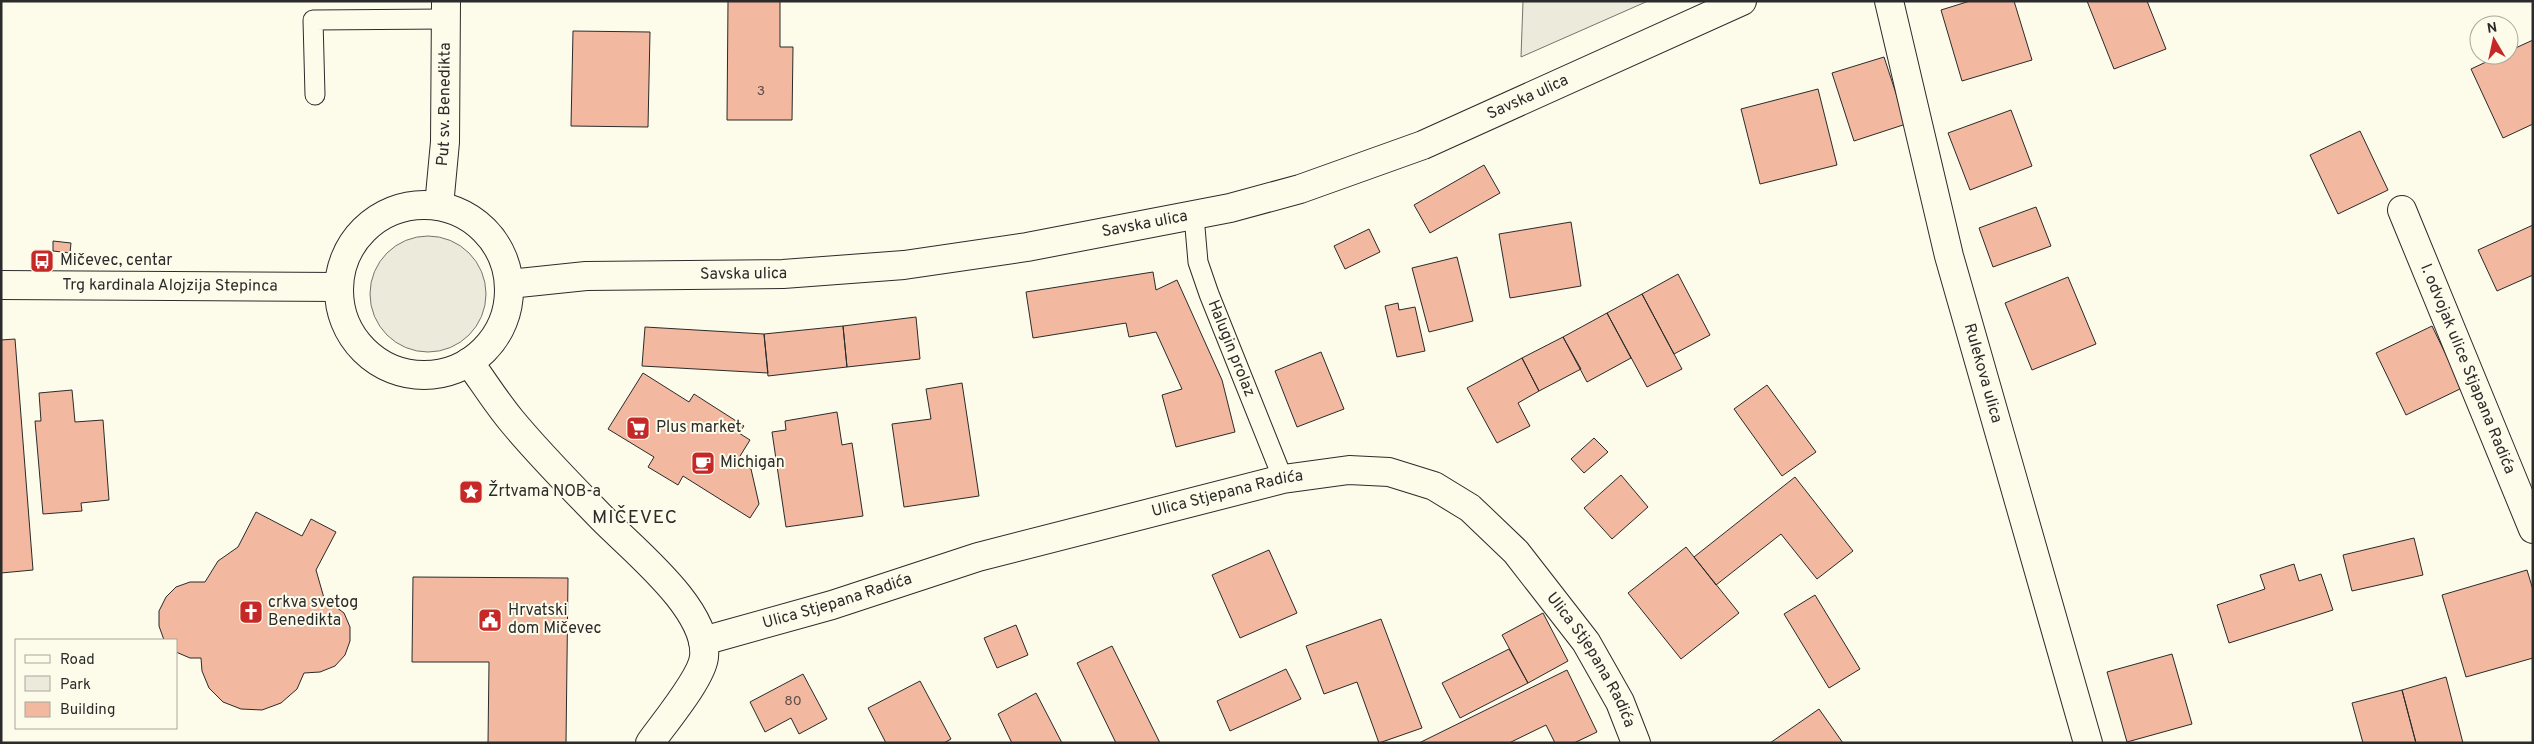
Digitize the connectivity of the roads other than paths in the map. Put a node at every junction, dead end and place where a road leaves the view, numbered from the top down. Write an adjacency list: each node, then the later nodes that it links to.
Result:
1 (1742, 1): 7 (street, Savska ulica)
2 (1889, 1): 17 (street, Rulekova ulica)
3 (446, 10): 4 (lane); 5 (street, Put sv. Benedikta)
4 (315, 95)
5 (440, 206): 8 (street); 10 (street)
6 (2402, 210): 13 (street, I. odvojak ulice Stjapana Radića)
7 (1194, 216): 8 (street, Savska ulica); 12 (lane, Halugin prolaz)
8 (508, 284): 11 (street)
9 (1, 285): 10 (street, Trg kardinala Alojzija Stepinca)
10 (338, 287): 11 (street)
11 (469, 362): 14 (street)
12 (1282, 479): 14 (street, Ulica Stjepana Radića); 16 (street, Ulica Stjepana Radića)
13 (2533, 528)
14 (703, 642): 15 (street)
15 (650, 743)
16 (1636, 743)
17 (2088, 743)

